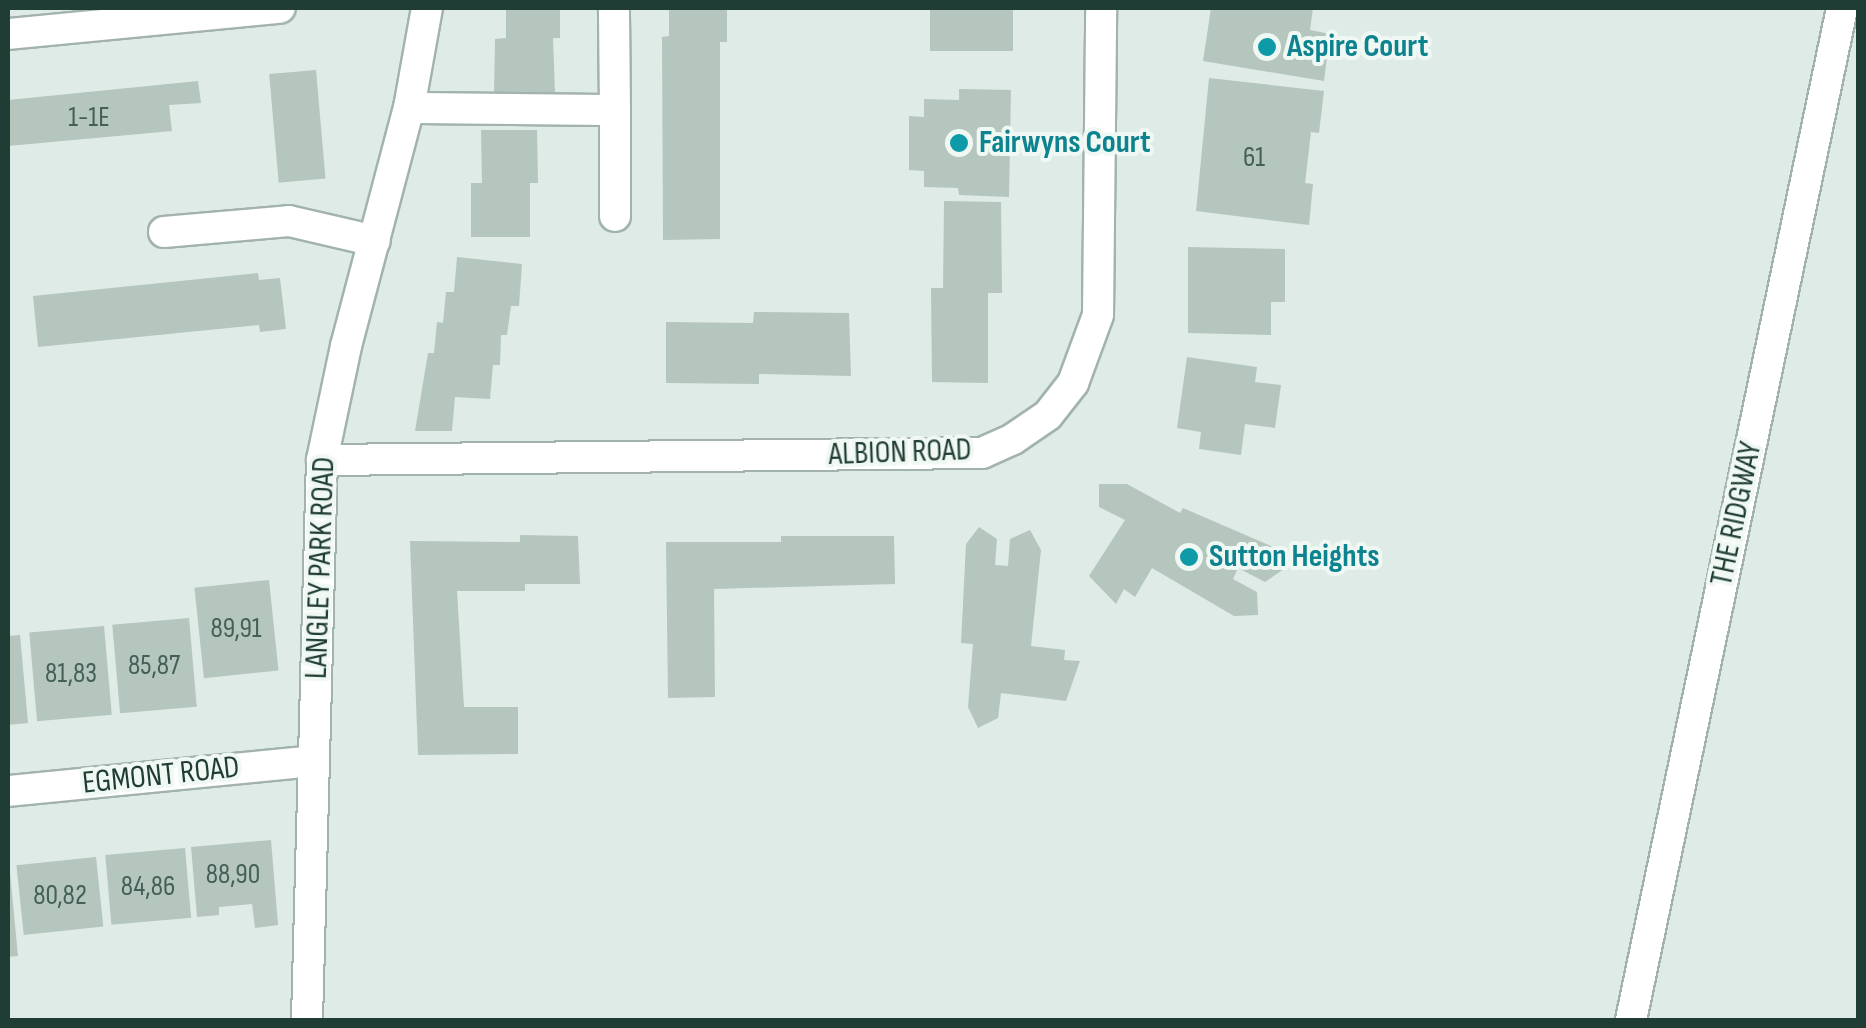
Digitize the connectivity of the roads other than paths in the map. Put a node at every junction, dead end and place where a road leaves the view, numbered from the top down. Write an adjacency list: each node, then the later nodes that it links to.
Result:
1 (280, 8): 6 (street)
2 (427, 8): 7 (street, LANGLEY PARK ROAD)
3 (614, 8): 8 (street)
4 (1100, 8): 12 (street, ALBION ROAD)
5 (1842, 8): 16 (street, THE RIDGWAY)
6 (8, 34)
7 (409, 108): 8 (street); 11 (street, LANGLEY PARK ROAD)
8 (615, 110): 9 (street)
9 (615, 216)
10 (164, 232): 11 (street)
11 (375, 240): 12 (street, LANGLEY PARK ROAD)
12 (322, 460): 13 (street, LANGLEY PARK ROAD)
13 (314, 761): 14 (street, EGMONT ROAD); 15 (street, LANGLEY PARK ROAD)
14 (8, 791)
15 (308, 1020)
16 (1631, 1020)

